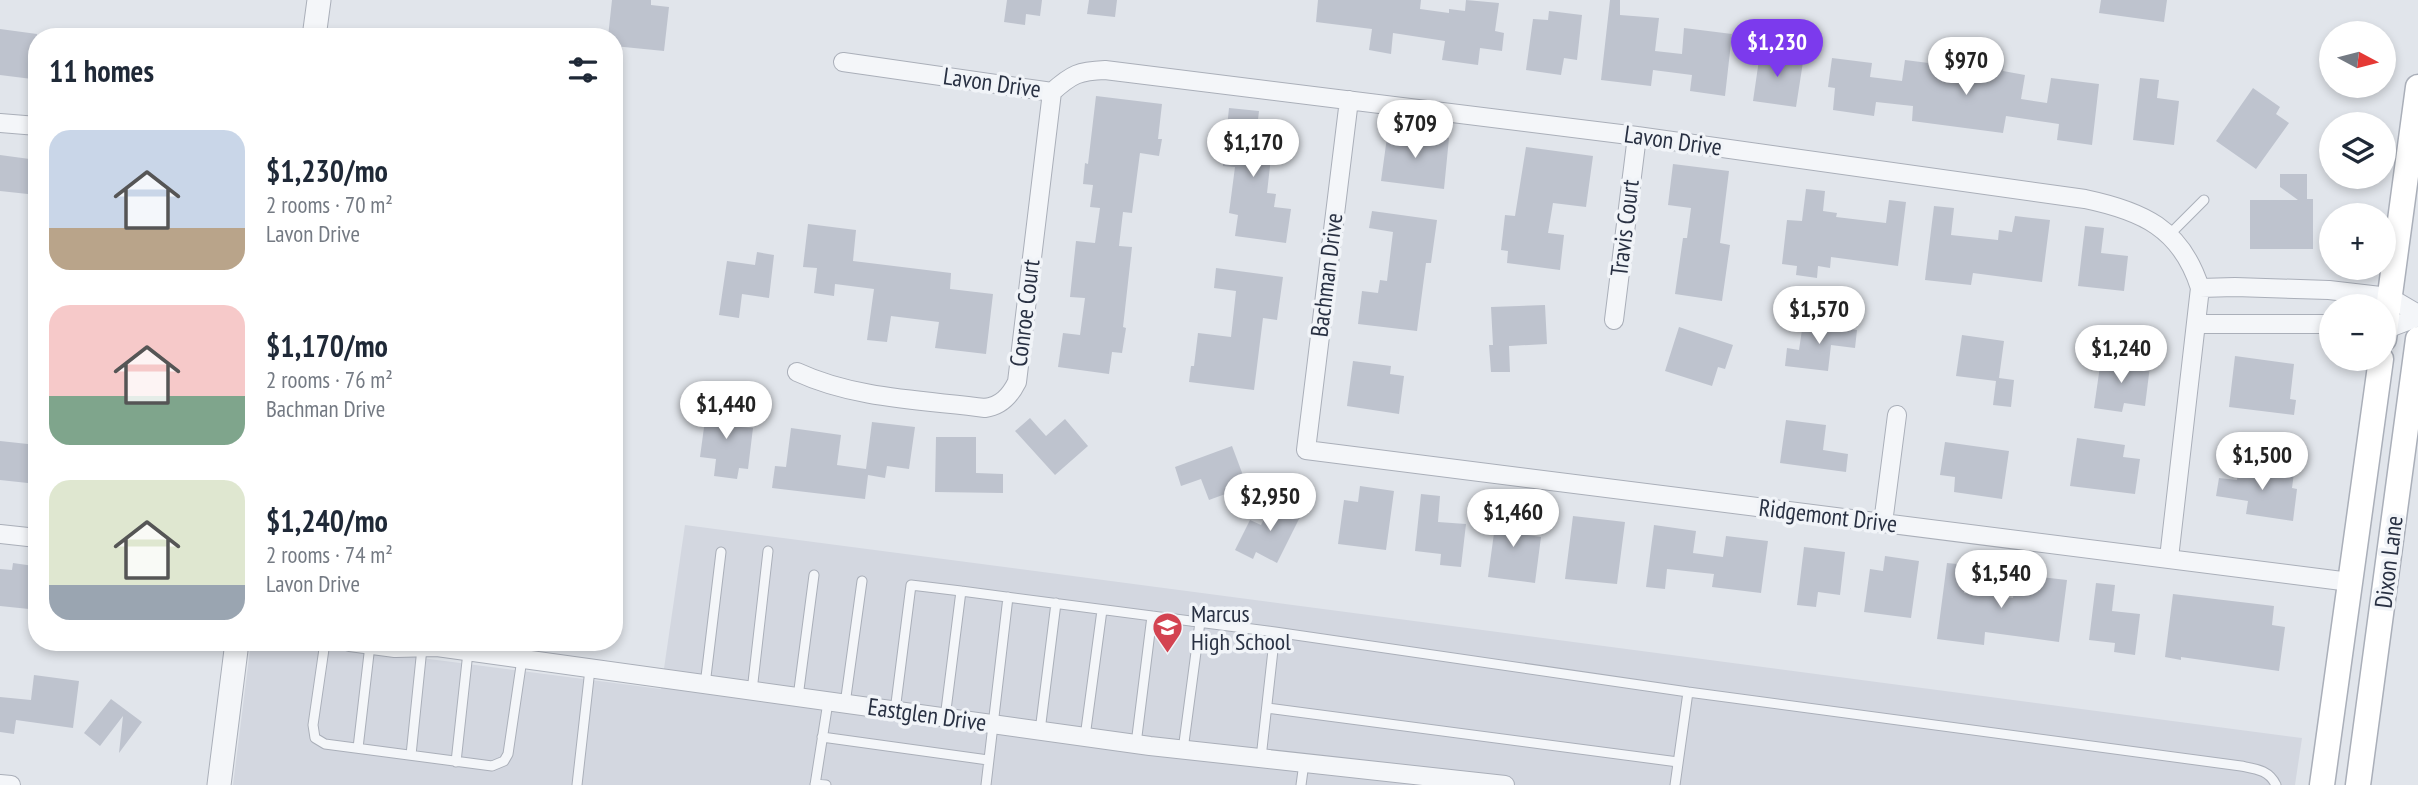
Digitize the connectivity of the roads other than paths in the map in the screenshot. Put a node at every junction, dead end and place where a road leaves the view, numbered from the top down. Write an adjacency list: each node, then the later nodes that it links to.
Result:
1 (319, 0): 2 (street)
2 (315, 28)
3 (843, 62): 5 (street, Lavon Drive)
4 (2418, 88): 14 (main road)
5 (1052, 92): 6 (street, Lavon Drive); 23 (street, Conroe Court)
6 (1349, 100): 9 (street, Lavon Drive); 25 (street, Bachman Drive)
7 (0, 122): 8 (street)
8 (28, 125)
9 (1637, 136): 11 (street, Lavon Drive); 17 (street, Travis Court)
10 (2204, 200): 11 (lane)
11 (2169, 234): 12 (street, Lavon Drive)
12 (2200, 288): 13 (street); 18 (street, Lavon Drive)
13 (2363, 294)
14 (2389, 294)
15 (2396, 302): 16 (street)
16 (2418, 316): 20 (street)
17 (1614, 320)
18 (2196, 324): 19 (street); 31 (street, Lavon Drive)
19 (2319, 324)
20 (2396, 327)
21 (2418, 339): 83 (main road, Dixon Lane)
22 (2379, 371): 34 (main road, Dixon Lane)
23 (797, 372)
24 (1897, 415): 26 (street)
25 (1306, 450): 26 (street, Ridgemont Drive)
26 (1883, 523): 31 (street, Ridgemont Drive)
27 (0, 534): 28 (street)
28 (28, 537)
29 (768, 551): 51 (lane)
30 (721, 552): 50 (lane)
31 (2169, 558): 34 (street, Ridgemont Drive)
32 (814, 575): 53 (lane)
33 (862, 581): 54 (lane)
34 (2350, 582): 82 (main road, Dixon Lane)
35 (961, 591): 36 (lane); 56 (lane); 57 (lane)
36 (1008, 597): 37 (lane); 58 (lane)
37 (1056, 603): 38 (lane); 59 (lane)
38 (1102, 610): 39 (lane); 61 (lane)
39 (1152, 616): 40 (lane); 62 (lane)
40 (1200, 622): 41 (lane); 64 (lane)
41 (1275, 632): 52 (lane); 55 (lane)
42 (236, 651): 74 (street)
43 (324, 651): 63 (lane)
44 (369, 651): 63 (lane)
45 (422, 651): 65 (lane)
46 (456, 651): 47 (street, Eastglen Drive)
47 (468, 652): 48 (street, Eastglen Drive); 68 (lane)
48 (522, 659): 49 (street, Eastglen Drive); 68 (lane)
49 (590, 668): 50 (street, Eastglen Drive); 75 (lane)
50 (705, 685): 51 (street, Eastglen Drive)
51 (752, 691): 53 (street, Eastglen Drive)
52 (1688, 692): 69 (lane); 81 (lane)
53 (798, 697): 54 (street, Eastglen Drive)
54 (836, 703): 56 (street, Eastglen Drive); 60 (lane)
55 (1267, 708): 66 (lane); 69 (lane)
56 (895, 711): 57 (street, Eastglen Drive)
57 (945, 718): 58 (street, Eastglen Drive)
58 (993, 724): 59 (street, Eastglen Drive); 67 (lane)
59 (1040, 731): 61 (street, Eastglen Drive)
60 (822, 737): 67 (lane); 72 (lane)
61 (1086, 737): 62 (street, Eastglen Drive)
62 (1136, 744): 64 (street, Eastglen Drive)
63 (358, 748): 65 (lane)
64 (1183, 750): 66 (street, Eastglen Drive)
65 (411, 755): 68 (lane)
66 (1261, 758): 70 (street, Eastglen Drive)
67 (989, 760): 77 (lane)
68 (456, 761)
69 (1678, 762): 80 (lane)
70 (1304, 763): 78 (lane); 79 (street, Eastglen Drive)
71 (0, 784): 73 (street)
72 (815, 784): 76 (lane)
73 (11, 785)
74 (219, 785)
75 (577, 785)
76 (826, 785)
77 (986, 785)
78 (1301, 785)
79 (1505, 785)
80 (1675, 785)
81 (2276, 785)
82 (2322, 785)
83 (2358, 785)

